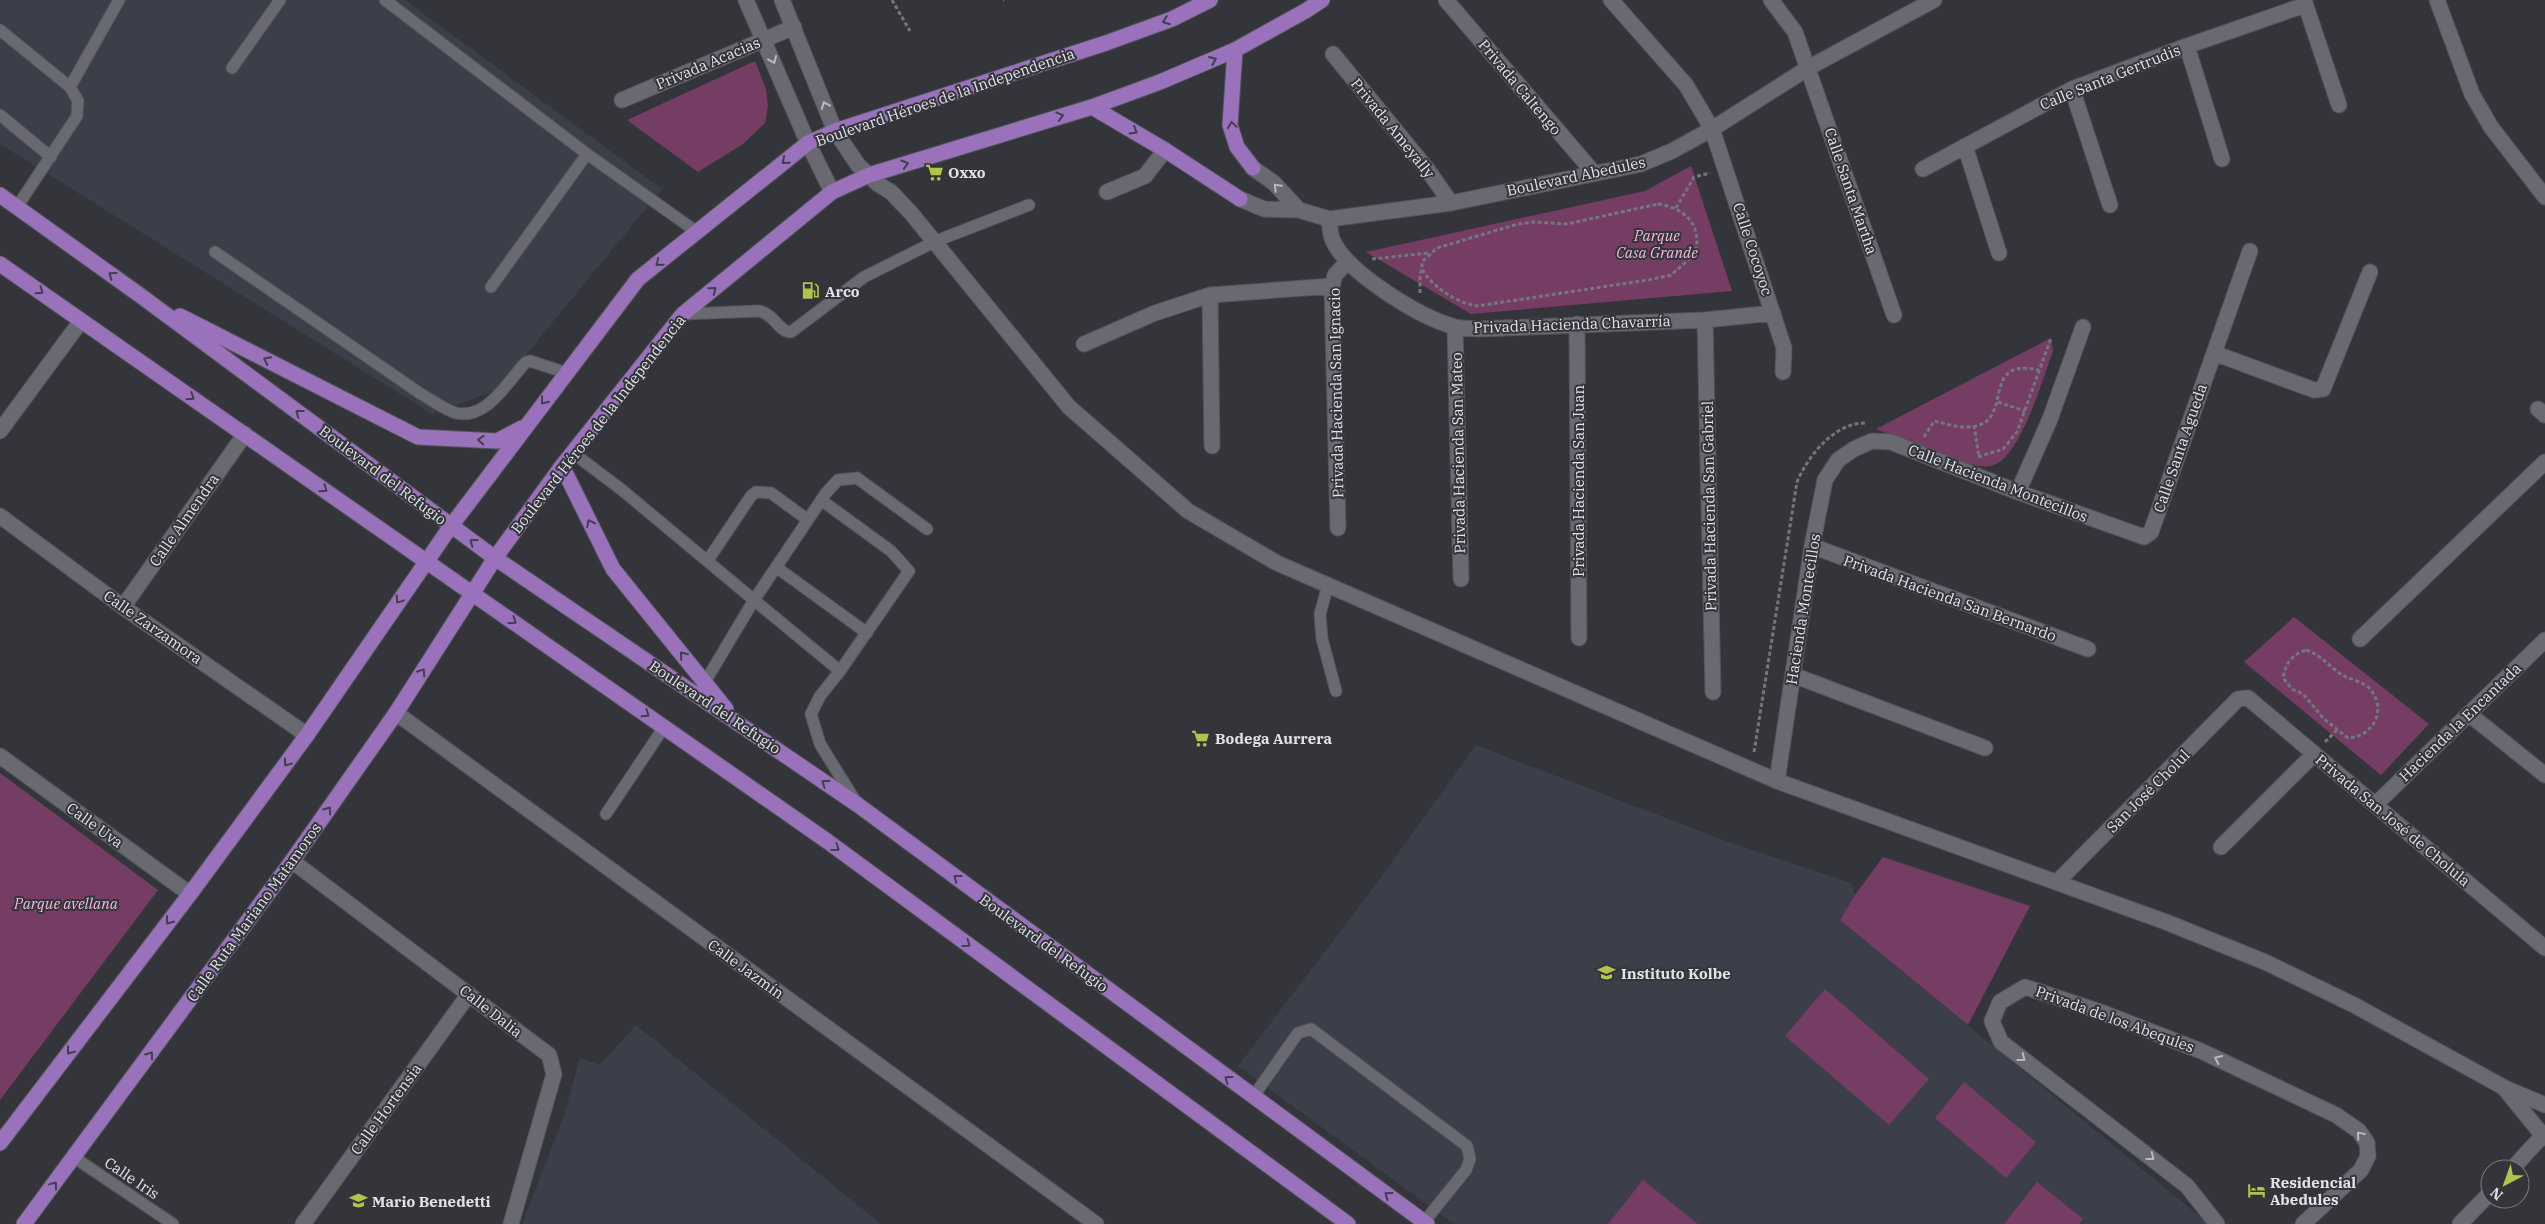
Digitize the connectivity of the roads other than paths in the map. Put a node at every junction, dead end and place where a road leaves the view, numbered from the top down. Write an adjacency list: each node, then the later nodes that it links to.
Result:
1 (119, 0): 22 (lane)
2 (280, 0): 20 (lane)
3 (385, 0): 33 (lane)
4 (746, 0): 16 (street)
5 (782, 0): 14 (street)
6 (1210, 0): 29 (main road, Boulevard Héroes de la Independencia, one-way to 29)
7 (1322, 0): 18 (main road, Boulevard Héroes de la Independencia)
8 (1446, 0): 38 (street, Privada Caltengo)
9 (1611, 0): 28 (street, Calle Cocoyoc)
10 (1771, 0): 21 (street, Calle Santa Martha)
11 (1934, 0): 21 (street, Boulevard Abedules)
12 (2436, 0): 43 (street)
13 (2304, 3): 17 (street, Calle Santa Gertrudis); 25 (street)
14 (794, 27): 16 (street, Privada Acacias); 29 (street, one-way to 14)
15 (0, 30): 22 (lane)
16 (764, 39): 24 (street, Privada Acacias); 30 (street, one-way to 30)
17 (2187, 46): 23 (street, Calle Santa Gertrudis); 35 (street)
18 (1235, 50): 26 (main road, Boulevard Héroes de la Independencia, one-way to 18); 36 (main road, one-way to 18)
19 (1333, 54): 45 (street, Privada Ameyally)
20 (232, 68)
21 (1808, 68): 28 (street, Boulevard Abedules); 65 (street, Calle Santa Martha)
22 (70, 87): 34 (lane)
23 (2072, 89): 31 (street, Calle Santa Gertrudis); 46 (street)
24 (622, 100)
25 (2339, 105)
26 (1092, 106): 32 (main road, one-way to 32); 39 (main road, Boulevard Héroes de la Independencia, one-way to 26)
27 (0, 115): 34 (lane)
28 (1712, 129): 38 (street, Boulevard Abedules); 64 (street, Calle Cocoyoc)
29 (835, 131): 30 (main road, Boulevard Héroes de la Independencia); 39 (street)
30 (808, 143): 40 (street); 51 (main road, Boulevard Héroes de la Independencia, one-way to 51)
31 (1965, 146): 37 (street, Calle Santa Gertrudis); 55 (street)
32 (1165, 150): 41 (street); 44 (main road)
33 (586, 154): 51 (lane); 60 (lane)
34 (51, 157): 48 (lane)
35 (2222, 160)
36 (1253, 168): 49 (street, one-way to 36)
37 (1923, 169)
38 (1594, 173): 45 (street, Boulevard Abedules)
39 (869, 175): 40 (main road, Boulevard Héroes de la Independencia); 52 (street)
40 (832, 192): 63 (main road, Boulevard Héroes de la Independencia, one-way to 40)
41 (1107, 192)
42 (0, 195): 48 (main road, Boulevard del Refugio)
43 (2545, 197)
44 (1240, 199): 49 (street, Boulevard Abedules)
45 (1451, 203): 50 (street, Boulevard Abedules)
46 (2110, 204)
47 (1029, 205): 52 (lane)
48 (17, 207): 62 (main road, Boulevard del Refugio, one-way to 48)
49 (1299, 210): 50 (street, Boulevard Abedules)
50 (1329, 219): 56 (street, Privada Hacienda Chavarría)
51 (697, 232): 73 (main road, Boulevard Héroes de la Independencia, one-way to 73)
52 (936, 242): 63 (lane); 97 (street)
53 (2250, 251): 72 (street, Calle Santa Agueda)
54 (215, 252): 73 (lane)
55 (1999, 252)
56 (1346, 262): 59 (street, Privada Hacienda San Ignacio); 69 (street, Privada Hacienda Chavarría)
57 (0, 264): 66 (main road, one-way to 66)
58 (2370, 272): 72 (street)
59 (1332, 286): 61 (street); 88 (street, Privada Hacienda San Ignacio)
60 (491, 287)
61 (1210, 295): 71 (street); 78 (street)
62 (141, 296): 75 (main road, one-way to 62); 87 (main road, Boulevard del Refugio, one-way to 62)
63 (683, 314): 80 (main road, Boulevard Héroes de la Independencia)
64 (1773, 314): 67 (street, Privada Hacienda Chavarría); 74 (street, Calle Cocoyoc)
65 (1894, 314)
66 (82, 320): 76 (street); 77 (main road, one-way to 77)
67 (1705, 320): 68 (street, Privada Hacienda Chavarría); 110 (street, Privada Hacienda San Gabriel)
68 (1577, 324): 69 (street, Privada Hacienda Chavarría); 102 (street, Privada Hacienda San Juan)
69 (1455, 327): 96 (street, Privada Hacienda San Mateo)
70 (2083, 327): 83 (street)
71 (1084, 344)
72 (2214, 353): 90 (street, Calle Santa Agueda)
73 (566, 372): 75 (main road, Boulevard Héroes de la Independencia, one-way to 75)
74 (1782, 372)
75 (526, 426): 87 (main road, Boulevard Héroes de la Independencia)
76 (0, 431)
77 (245, 434): 93 (main road, one-way to 93); 100 (street, Calle Almendra)
78 (1212, 446)
79 (1854, 449): 83 (street, Calle Hacienda Montecillos); 91 (street, Hacienda Montecillos)
80 (573, 454): 82 (main road, Boulevard Héroes de la Independencia); 94 (lane)
81 (2545, 462): 103 (street)
82 (562, 466): 92 (main road, Boulevard Héroes de la Independencia); 108 (main road, one-way to 82)
83 (2018, 492): 90 (street, Calle Hacienda Montecillos)
84 (821, 500): 86 (lane); 89 (lane); 101 (lane)
85 (0, 516): 100 (street, Calle Zarzamora)
86 (808, 520): 94 (lane); 95 (lane)
87 (451, 526): 92 (main road, Boulevard del Refugio, one-way to 87); 93 (main road, Boulevard Héroes de la Independencia)
88 (1338, 528)
89 (927, 529)
90 (2140, 536)
91 (1812, 546): 105 (street, Privada Hacienda San Bernardo); 107 (street, Hacienda Montecillos)
92 (495, 558): 98 (main road, Boulevard Héroes de la Independencia); 111 (main road, Boulevard del Refugio)
93 (426, 560): 98 (main road); 117 (main road, one-way to 117)
94 (708, 560): 99 (lane)
95 (776, 567): 99 (lane); 101 (lane)
96 (1461, 579)
97 (1328, 585): 109 (lane); 122 (street)
98 (473, 593): 113 (main road, Calle Ruta Mariano Matamoros, one-way to 98); 116 (main road, one-way to 116)
99 (754, 600): 106 (lane); 108 (lane)
100 (123, 607): 117 (street, Calle Zarzamora)
101 (866, 633): 106 (lane)
102 (1579, 638)
103 (2360, 640)
104 (2545, 640): 114 (street, Hacienda la Encantada)
105 (2088, 649)
106 (840, 671): 123 (lane)
107 (1793, 675): 118 (street); 122 (street, Hacienda Montecillos)
108 (705, 682): 111 (lane); 115 (main road)
109 (1336, 691)
110 (1713, 692)
111 (697, 695): 115 (main road, Boulevard del Refugio)
112 (2238, 699): 119 (street, Privada San José de Cholula); 128 (street, San José Cholul)
113 (396, 713): 127 (main road, Calle Ruta Mariano Matamoros, one-way to 113); 145 (street, Calle Jazmín)
114 (2469, 714): 121 (street); 124 (street, Hacienda la Encantada)
115 (735, 721): 123 (main road, Boulevard del Refugio, one-way to 115)
116 (664, 727): 125 (lane); 146 (main road, one-way to 146)
117 (307, 735): 129 (main road, one-way to 129)
118 (1985, 748)
119 (2314, 754): 124 (street, Privada San José de Cholula); 126 (street)
120 (0, 756): 129 (street, Calle Uva)
121 (2545, 775)
122 (1777, 781): 128 (street)
123 (858, 805): 133 (main road, Boulevard del Refugio, one-way to 123)
124 (2375, 805): 130 (street, Privada San José de Cholula)
125 (606, 814)
126 (2221, 847)
127 (292, 861): 131 (street, Calle Dalia); 137 (main road, Calle Ruta Mariano Matamoros, one-way to 127)
128 (2057, 882): 132 (street)
129 (190, 894): 136 (main road, one-way to 136)
130 (2545, 948)
131 (469, 994): 143 (street, Calle Hortensia); 144 (street, Calle Dalia)
132 (2504, 1088): 134 (street); 135 (street)
133 (1253, 1097): 140 (main road, Boulevard del Refugio, one-way to 133); 140 (lane)
134 (2545, 1105)
135 (2544, 1135): 138 (street)
136 (0, 1143)
137 (75, 1158): 141 (main road, Calle Ruta Mariano Matamoros, one-way to 137); 142 (lane, Calle Iris)
138 (2521, 1159)
139 (2480, 1203): 149 (street)
140 (1425, 1223)
141 (24, 1224)
142 (173, 1224)
143 (304, 1224)
144 (511, 1224)
145 (1096, 1224)
146 (1348, 1224)
147 (2217, 1224): 148 (street, Privada de los Abequles, one-way to 147)
148 (2303, 1224)
149 (2460, 1224)

